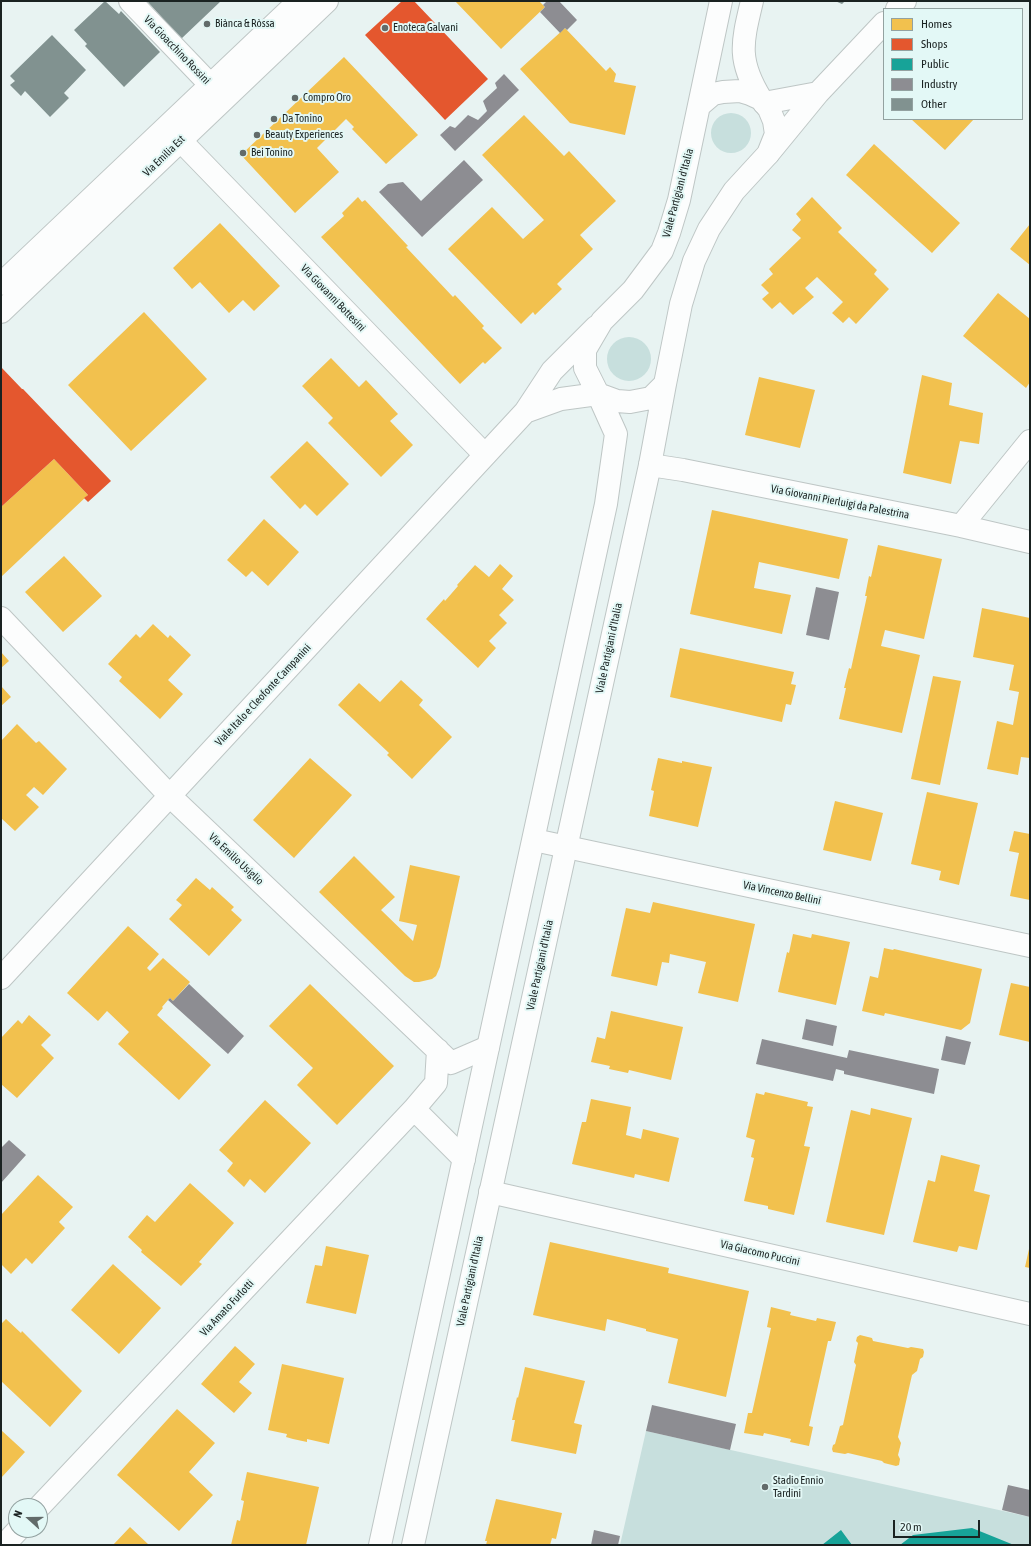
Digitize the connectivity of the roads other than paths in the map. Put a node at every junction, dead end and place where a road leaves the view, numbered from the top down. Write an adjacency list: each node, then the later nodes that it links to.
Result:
1 (130, 1): 7 (street, Via Gioacchino Rossini)
2 (299, 1): 7 (street, Via Emilia Est)
3 (326, 1): 7 (street, Via Emilia Est)
4 (721, 1): 10 (street, Viale Partigiani d'Italia)
5 (752, 1): 9 (street, Viale Partigiani d'Italia)
6 (883, 24): 8 (street)
7 (217, 92): 11 (street, Via Emilia Est); 13 (street, Via Emilia Est)
8 (818, 94): 9 (street); 12 (street)
9 (763, 101): 10 (street); 12 (street, Viale Partigiani d'Italia)
10 (699, 106): 15 (street, Viale Partigiani d'Italia)
11 (180, 140): 14 (street, Via Emilia Est); 20 (street, Via Giovanni Bottesini)
12 (768, 154): 16 (street, Viale Partigiani d'Italia)
13 (1, 284)
14 (1, 312)
15 (602, 321): 17 (street, Viale Partigiani d'Italia); 18 (street, Viale Italo e Cleofonte Campanini)
16 (665, 384): 17 (street); 21 (street, Viale Partigiani d'Italia)
17 (598, 394): 18 (street, Viale Italo e Cleofonte Campanini); 26 (street, Viale Partigiani d'Italia)
18 (525, 412): 20 (street, Viale Italo e Cleofonte Campanini)
19 (1030, 441): 22 (street)
20 (485, 455): 25 (street, Viale Italo e Cleofonte Campanini)
21 (650, 465): 22 (street, Via Giovanni Pierluigi da Palestrina); 27 (street, Viale Partigiani d'Italia)
22 (961, 526): 23 (street, Via Giovanni Pierluigi da Palestrina)
23 (1030, 542)
24 (1, 618): 25 (street, Via Emilio Usiglio)
25 (170, 796): 29 (street, Viale Italo e Cleofonte Campanini); 31 (street, Via Emilio Usiglio)
26 (534, 840): 27 (street, Via Vincenzo Bellini); 30 (street, Viale Partigiani d'Italia)
27 (566, 847): 28 (street, Via Vincenzo Bellini); 34 (street, Viale Partigiani d'Italia)
28 (1030, 946)
29 (1, 978)
30 (488, 1047): 31 (street, Via Emilio Usiglio); 33 (street, Viale Partigiani d'Italia)
31 (438, 1050): 32 (street, Via Amato Furlotti)
32 (414, 1109): 33 (street); 36 (street, Via Amato Furlotti)
33 (464, 1159): 37 (street, Viale Partigiani d'Italia)
34 (490, 1192): 35 (street, Via Giacomo Puccini); 38 (street, Viale Partigiani d'Italia)
35 (1030, 1314)
36 (48, 1498)
37 (380, 1545)
38 (413, 1545)

